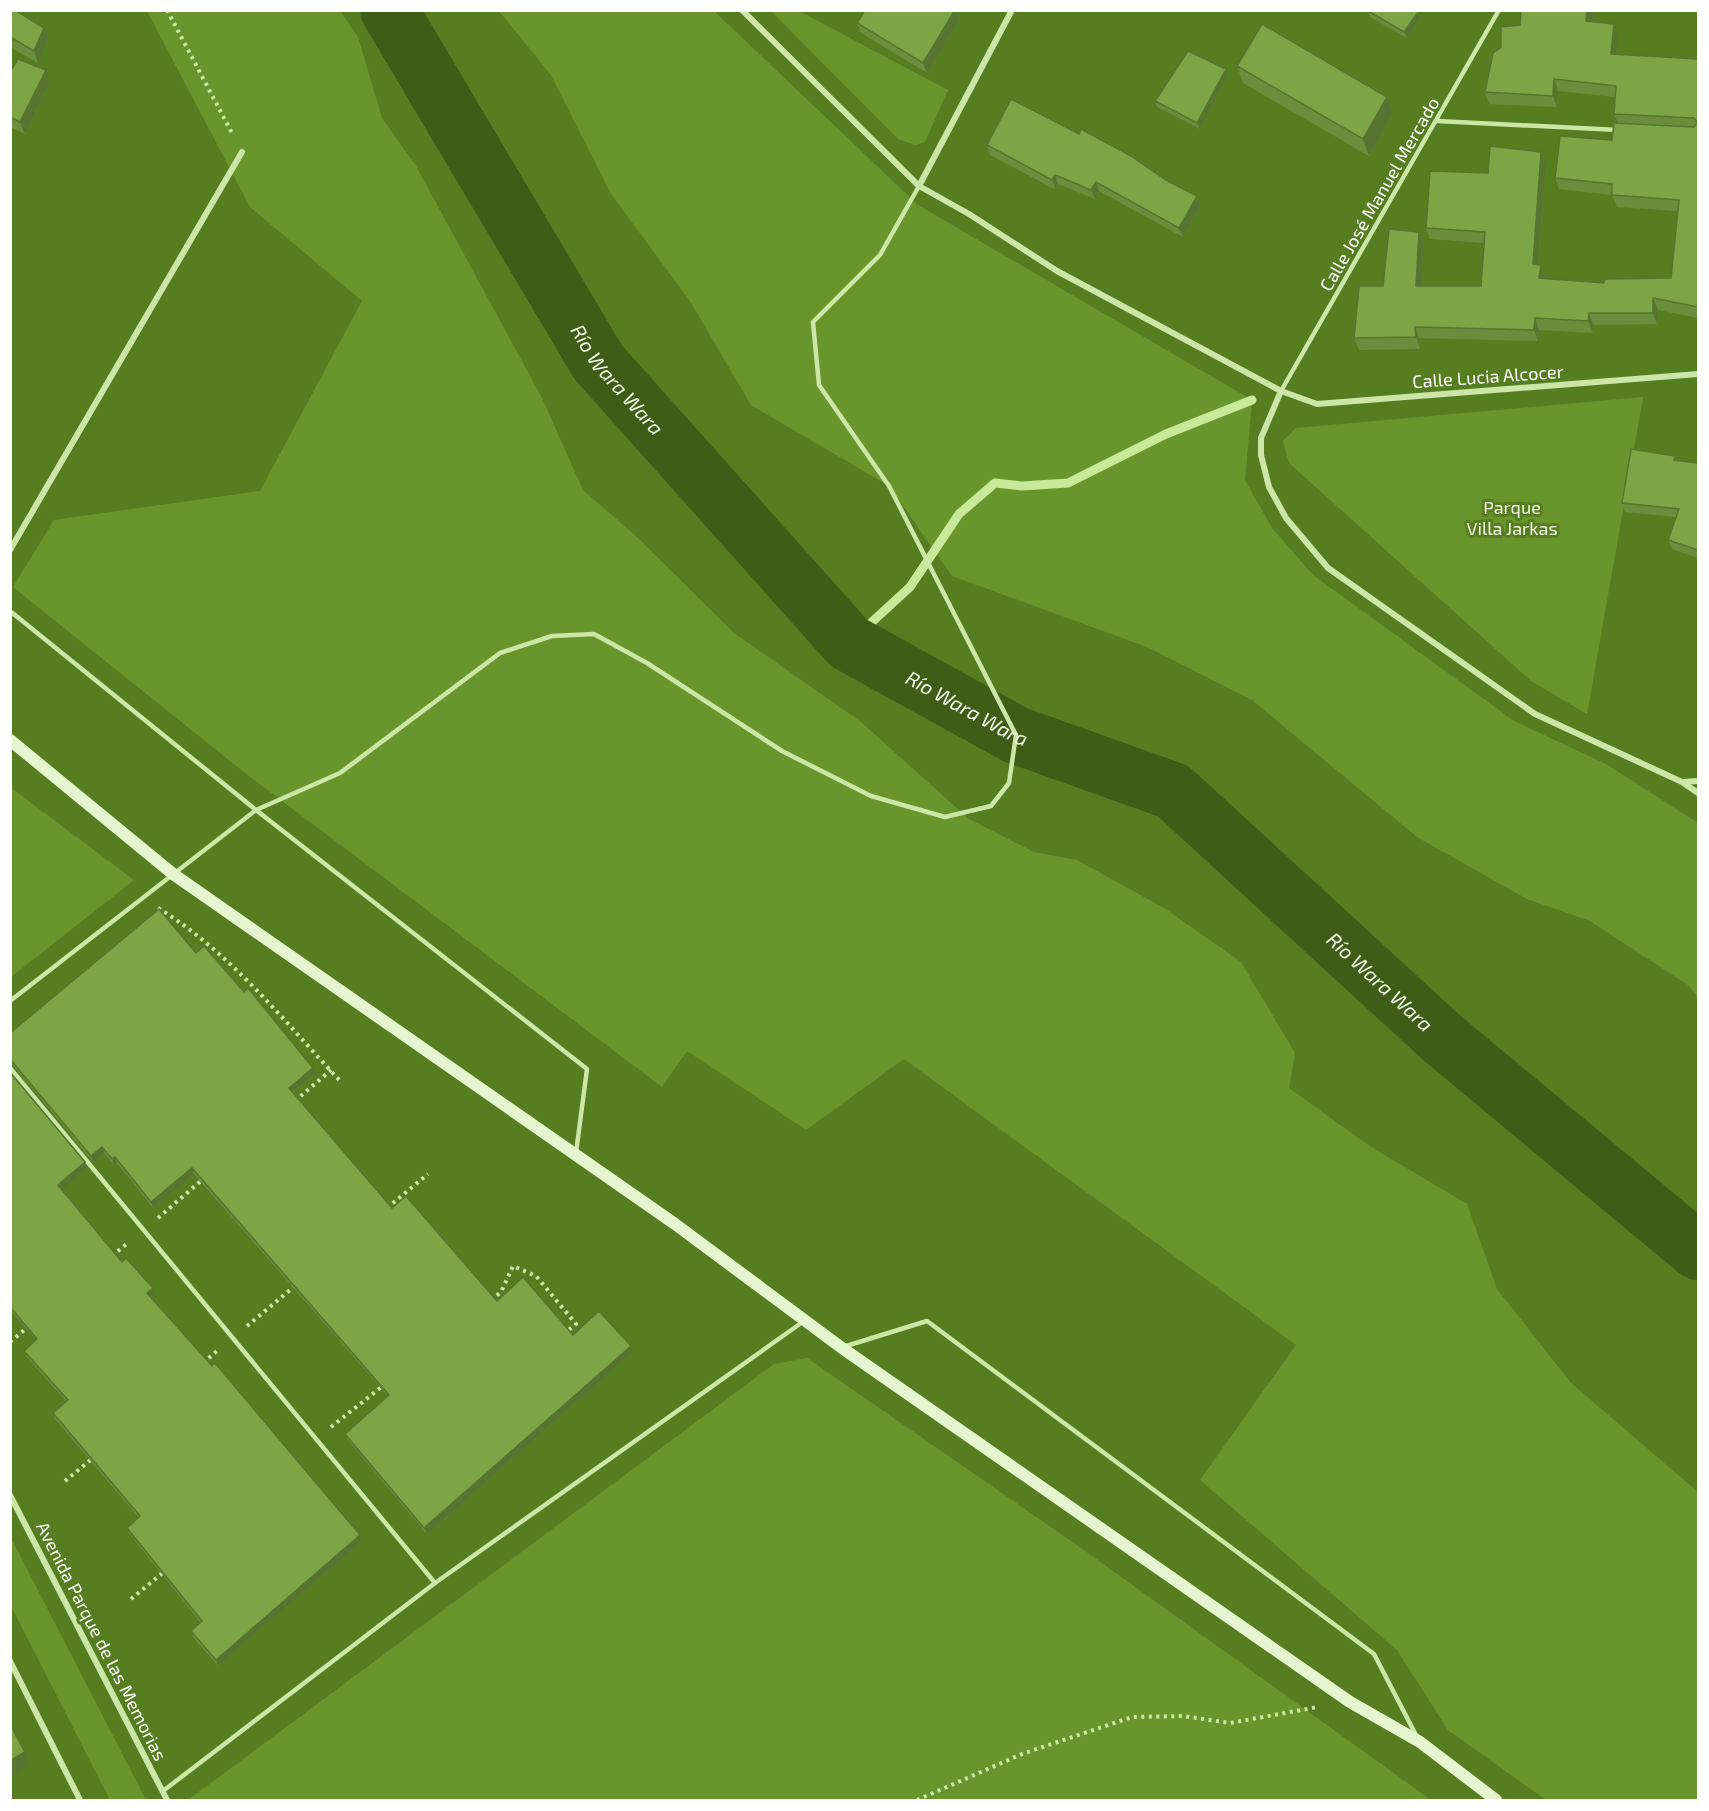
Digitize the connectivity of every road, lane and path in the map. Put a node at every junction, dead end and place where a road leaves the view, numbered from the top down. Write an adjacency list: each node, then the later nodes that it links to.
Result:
1 (167, 10): 7 (path)
2 (742, 10): 8 (street, Calle Lucia Alcocer)
3 (1012, 10): 8 (street)
4 (1499, 10): 5 (lane, Calle José Manuel Mercado)
5 (1437, 121): 6 (lane); 10 (lane, Calle José Manuel Mercado)
6 (1627, 131)
7 (242, 152): 11 (street)
8 (919, 186): 10 (street, Calle Lucia Alcocer); 17 (lane)
9 (1698, 374): 10 (street, Calle Lucia Alcocer)
10 (1281, 391): 15 (street)
11 (10, 550)
12 (10, 610): 17 (lane)
13 (10, 740): 18 (street)
14 (1698, 781): 15 (street)
15 (1682, 782): 16 (street)
16 (1698, 793)
17 (256, 810): 18 (lane); 25 (lane)
18 (173, 874): 19 (lane); 25 (street)
19 (142, 898): 20 (lane); 22 (path)
20 (10, 1001)
21 (10, 1068): 37 (lane)
22 (331, 1071): 23 (path); 24 (path)
23 (341, 1082)
24 (286, 1108)
25 (576, 1155): 32 (street)
26 (206, 1176): 27 (path)
27 (153, 1221)
28 (135, 1237): 29 (path)
29 (108, 1259)
30 (513, 1266): 33 (path)
31 (37, 1320): 34 (path)
32 (804, 1321): 35 (street); 37 (lane)
33 (558, 1339)
34 (10, 1342)
35 (842, 1348): 39 (street); 40 (lane)
36 (10, 1495): 41 (street, Avenida Parque de las Memorias)
37 (435, 1583): 41 (lane)
38 (10, 1661): 42 (street)
39 (1350, 1702): 40 (street); 44 (path)
40 (1420, 1742): 45 (street)
41 (162, 1791): 43 (street, Avenida Parque de las Memorias)
42 (80, 1800)
43 (167, 1800)
44 (917, 1800)
45 (1496, 1800)

